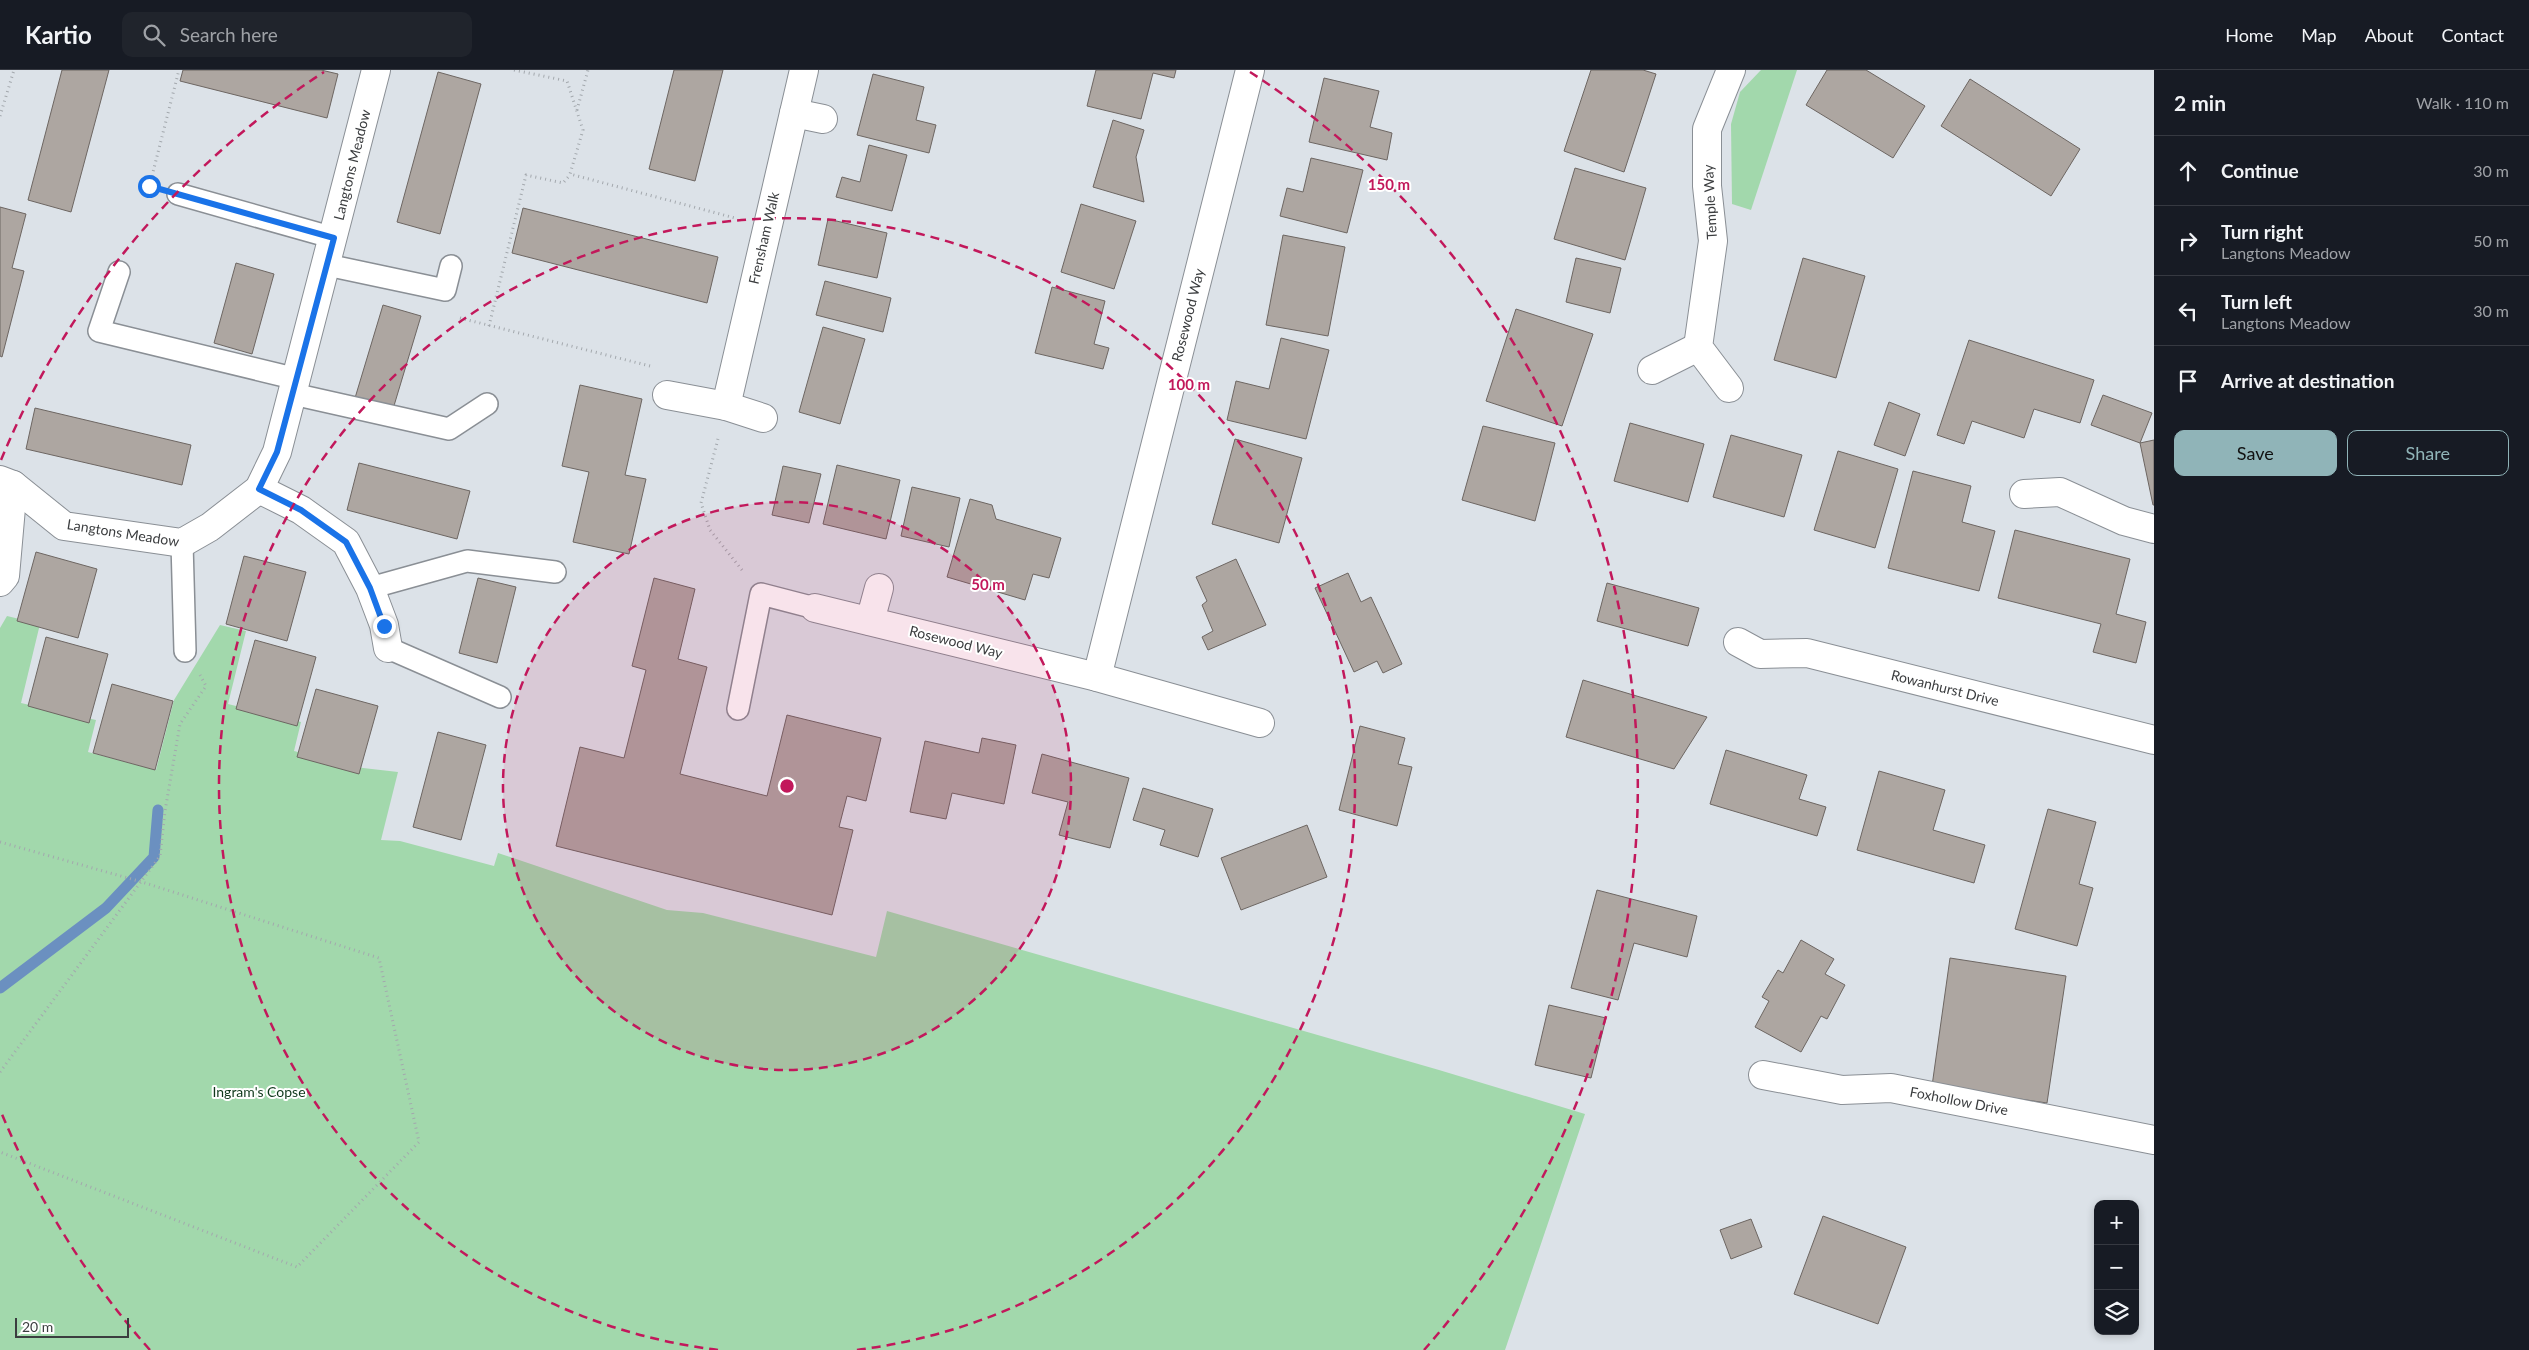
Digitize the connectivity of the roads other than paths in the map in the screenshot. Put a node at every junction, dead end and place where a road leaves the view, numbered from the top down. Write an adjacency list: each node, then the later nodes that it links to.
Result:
1 (376, 70): 8 (street, Langtons Meadow)
2 (804, 70): 5 (street, Frensham Walk)
3 (1250, 70): 34 (street, Rosewood Way)
4 (1732, 70): 12 (street, Temple Way)
5 (794, 113): 6 (street); 18 (street, Frensham Walk)
6 (823, 119)
7 (178, 194): 8 (lane)
8 (334, 238): 9 (street, Langtons Meadow)
9 (327, 265): 10 (lane); 14 (street, Langtons Meadow)
10 (451, 266)
11 (119, 272): 14 (lane)
12 (1698, 348): 13 (street); 15 (street)
13 (1652, 370)
14 (295, 387): 17 (lane); 21 (street, Langtons Meadow)
15 (1729, 388)
16 (667, 395): 18 (street)
17 (487, 404)
18 (726, 406): 19 (street)
19 (763, 418)
20 (6, 482): 24 (street, Langtons Meadow); 26 (street, Langtons Meadow)
21 (259, 489): 24 (street, Langtons Meadow); 27 (street)
22 (2024, 494): 23 (street)
23 (2154, 529)
24 (182, 543): 33 (lane)
25 (555, 572): 27 (lane)
26 (0, 582)
27 (370, 588): 32 (street)
28 (879, 588): 30 (street)
29 (815, 608): 30 (street, Rosewood Way); 36 (lane)
30 (870, 621): 34 (street, Rosewood Way)
31 (1738, 642): 38 (street, Rowanhurst Drive)
32 (388, 648): 35 (lane)
33 (185, 651)
34 (1097, 677): 37 (street, Rosewood Way)
35 (500, 697)
36 (738, 709)
37 (1260, 723)
38 (2154, 740)
39 (1763, 1075): 40 (street, Foxhollow Drive)
40 (2154, 1140)

